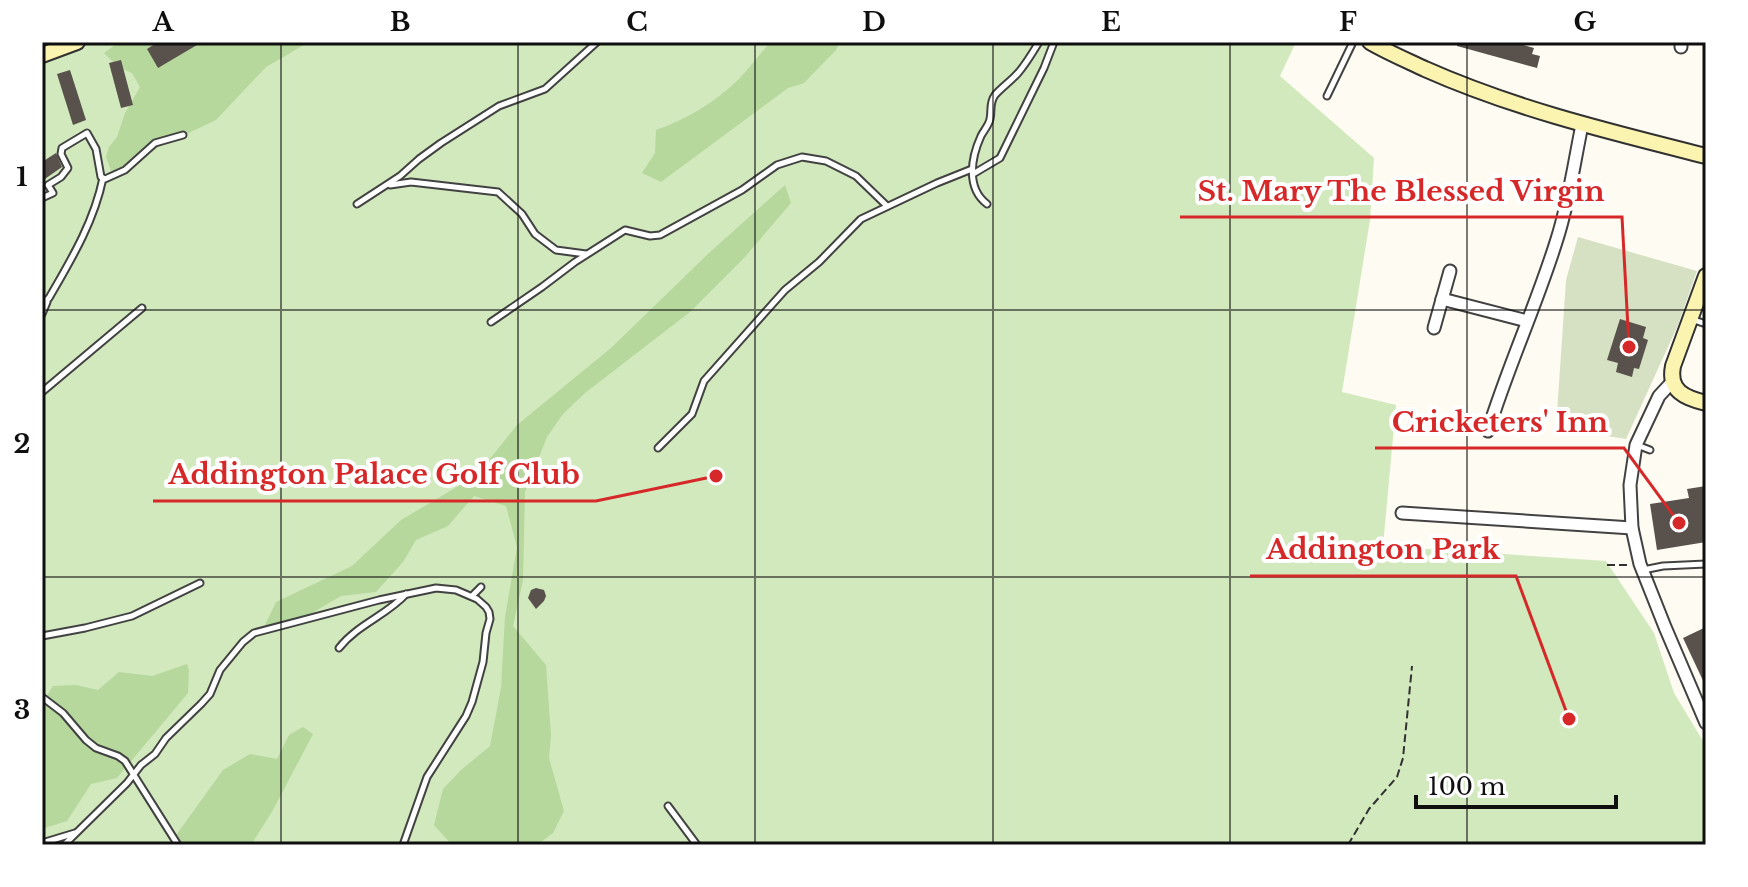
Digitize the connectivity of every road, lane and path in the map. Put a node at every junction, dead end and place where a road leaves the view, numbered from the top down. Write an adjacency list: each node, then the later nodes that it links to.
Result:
1 (77, 42): 7 (street)
2 (597, 42): 14 (lane)
3 (1039, 42): 12 (lane)
4 (1054, 42): 12 (lane)
5 (1353, 42): 8 (lane)
6 (1370, 42): 9 (street)
7 (42, 55)
8 (1327, 96)
9 (1582, 125): 11 (street); 28 (street)
10 (183, 135): 13 (lane)
11 (1706, 156)
12 (972, 172): 17 (lane); 18 (lane)
13 (103, 178): 15 (lane); 22 (lane)
14 (385, 186): 16 (lane); 19 (lane)
15 (42, 198)
16 (357, 204)
17 (987, 204)
18 (887, 206): 19 (lane); 37 (lane)
19 (586, 254): 29 (lane)
20 (1450, 271): 23 (street)
21 (1706, 276): 27 (street)
22 (49, 298): 24 (lane); 26 (lane)
23 (1442, 299): 28 (street); 31 (street)
24 (42, 304)
25 (142, 308): 33 (lane)
26 (42, 314)
27 (1690, 319): 30 (lane); 32 (street)
28 (1527, 321): 35 (street)
29 (491, 322)
30 (1706, 324)
31 (1434, 328)
32 (1672, 382): 34 (street); 36 (street)
33 (42, 392)
34 (1706, 403)
35 (1488, 431)
36 (1636, 445): 38 (lane); 40 (street)
37 (658, 448)
38 (1650, 450)
39 (1402, 513): 40 (street)
40 (1632, 528): 43 (street)
41 (1706, 564): 43 (lane)
42 (1607, 565): 43 (path)
43 (1642, 567): 52 (street)
44 (200, 583): 48 (lane)
45 (481, 587): 47 (lane)
46 (406, 593): 47 (lane); 49 (lane); 53 (lane)
47 (472, 596): 59 (lane)
48 (42, 636)
49 (339, 648)
50 (1412, 666): 61 (path)
51 (42, 697): 53 (lane)
52 (1706, 723)
53 (134, 775): 55 (lane); 58 (lane)
54 (668, 806): 60 (lane)
55 (78, 831): 56 (lane); 57 (lane)
56 (42, 843)
57 (64, 845)
58 (178, 845)
59 (403, 845)
60 (697, 845)
61 (1348, 845)

